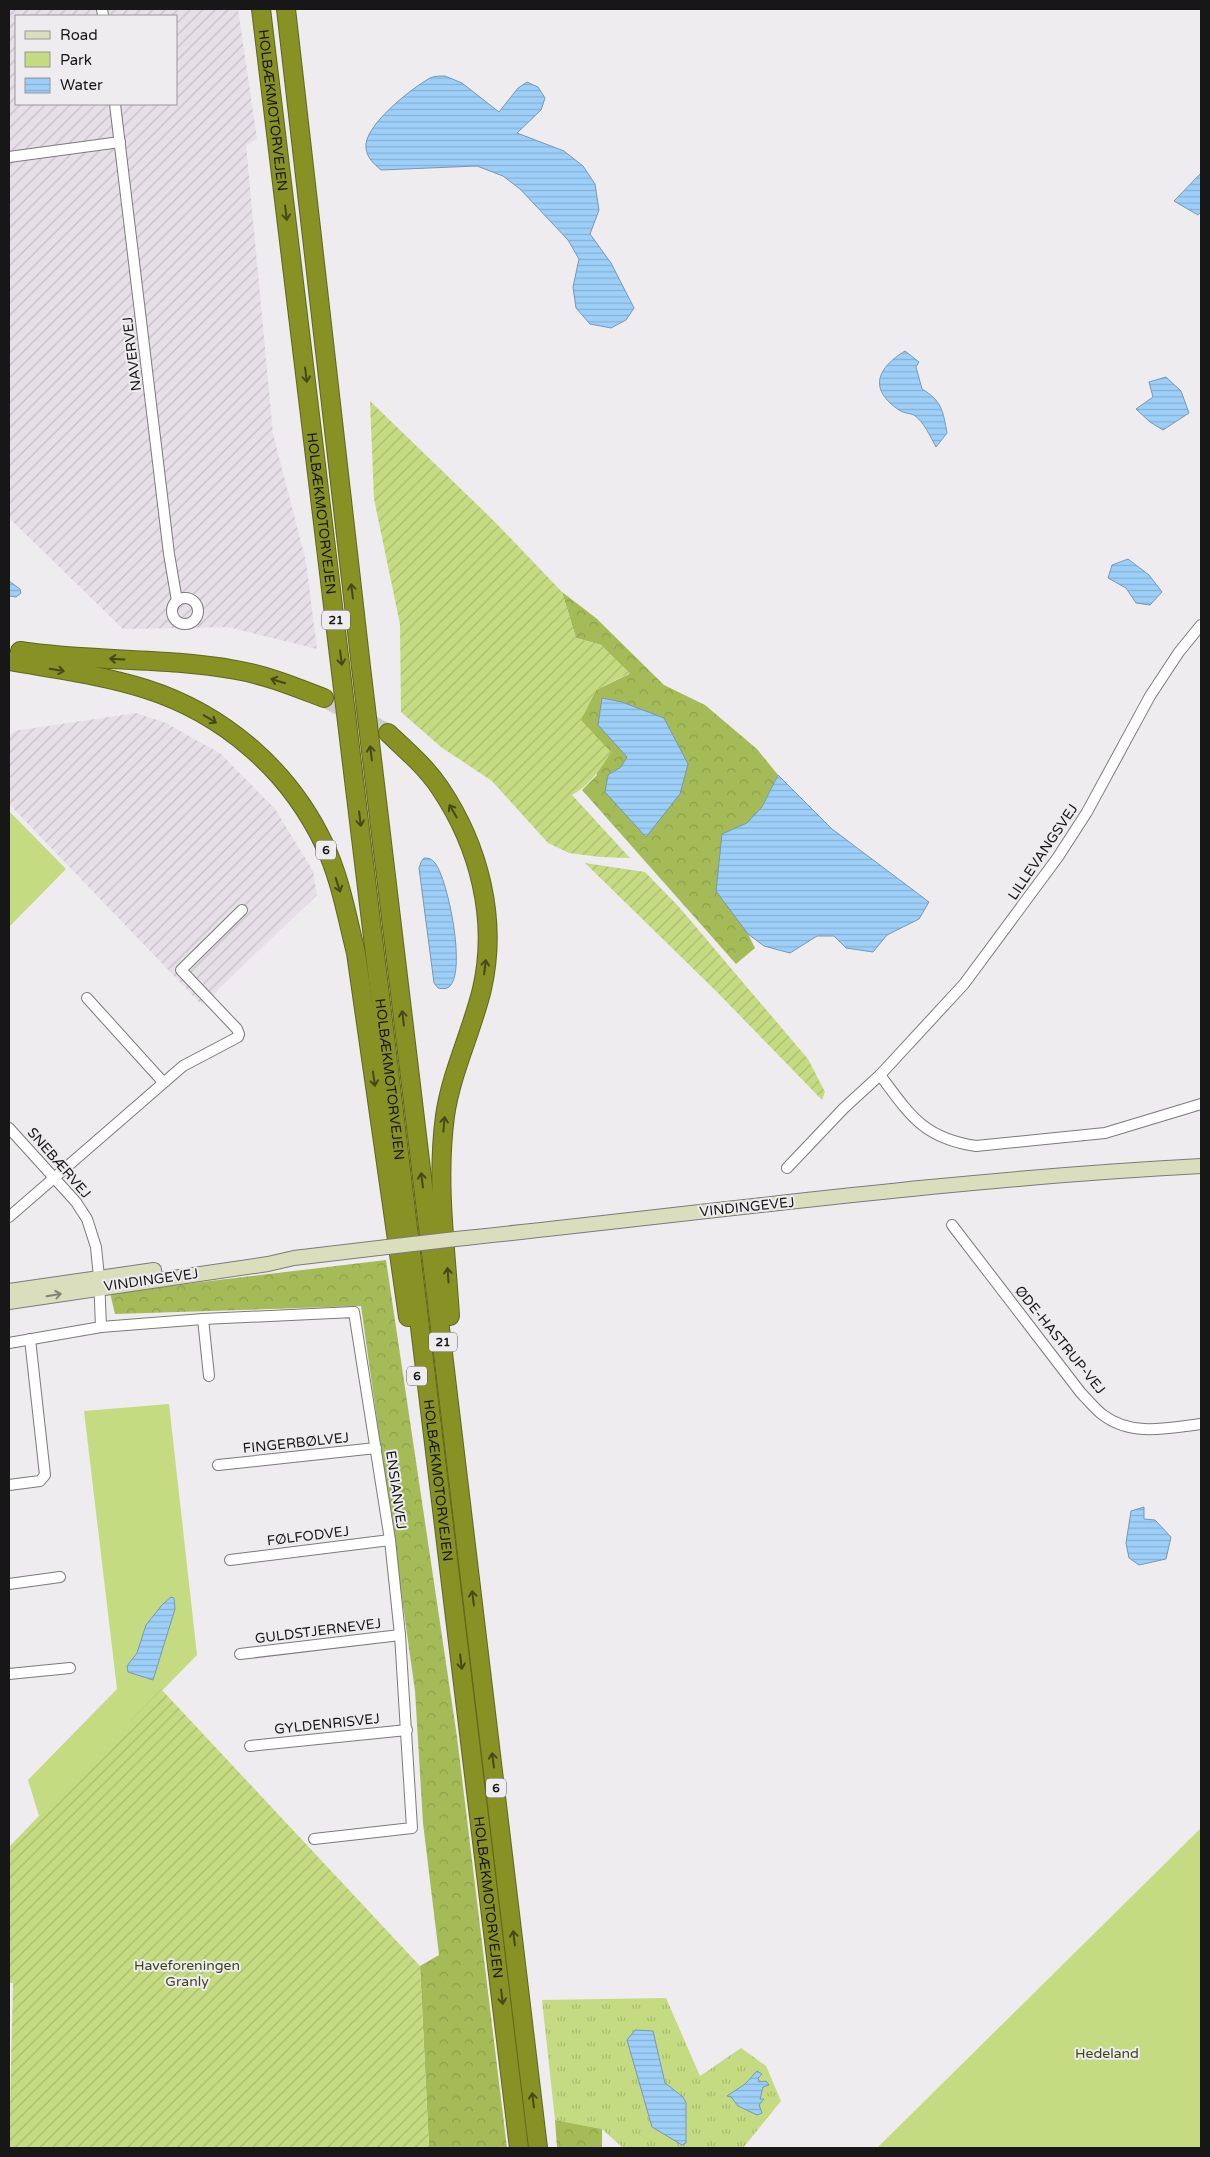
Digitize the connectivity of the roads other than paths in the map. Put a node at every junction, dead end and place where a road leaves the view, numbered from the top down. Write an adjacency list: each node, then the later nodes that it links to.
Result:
1 (261, 9): 36 (highway, HOLBÆKMOTORVEJEN / 21, one-way to 36)
2 (286, 9): 32 (highway, HOLBÆKMOTORVEJEN / 21, one-way to 2)
3 (115, 105): 4 (street, NAVERVEJ)
4 (120, 142): 5 (street); 6 (street, NAVERVEJ)
5 (9, 157)
6 (177, 601)
7 (1201, 625): 14 (street, LILLEVANGSVEJ)
8 (9, 650): 10 (highway, one-way to 8)
9 (9, 661): 36 (highway, 6, one-way to 36)
10 (324, 698)
11 (388, 733): 32 (highway, 6, one-way to 11)
12 (242, 910): 15 (street)
13 (87, 998): 15 (street)
14 (880, 1075): 16 (street); 19 (street, LILLEVANGSVEJ)
15 (163, 1082): 20 (street)
16 (1201, 1104)
17 (9, 1128): 20 (street, SNEBÆRVEJ)
18 (1201, 1166): 23 (main road, VINDINGEVEJ, bridge)
19 (787, 1168)
20 (54, 1178): 21 (street); 23 (street, SNEBÆRVEJ)
21 (9, 1217)
22 (952, 1225): 31 (street, ØDE-HASTRUP-VEJ)
23 (100, 1282): 24 (main road, VINDINGEVEJ); 25 (main road, VINDINGEVEJ, one-way to 23); 27 (street, SNEBÆRVEJ)
24 (9, 1291)
25 (9, 1302)
26 (203, 1319): 27 (street, ENSIANVEJ); 30 (street); 33 (street, ENSIANVEJ)
27 (101, 1327): 28 (street, ENSIANVEJ)
28 (30, 1339): 29 (street, ENSIANVEJ); 35 (street)
29 (9, 1343)
30 (209, 1376)
31 (1201, 1424)
32 (453, 1429): 49 (highway, HOLBÆKMOTORVEJEN / 6, one-way to 32)
33 (376, 1448): 34 (street, FINGERBØLVEJ); 37 (street, ENSIANVEJ)
34 (218, 1465)
35 (9, 1485)
36 (440, 1492): 48 (highway, HOLBÆKMOTORVEJEN / 6, one-way to 48)
37 (390, 1540): 38 (street, FØLFODVEJ); 41 (street, ENSIANVEJ)
38 (230, 1560)
39 (60, 1577): 40 (street)
40 (9, 1584)
41 (400, 1636): 42 (street, GULDSTJERNEVEJ); 45 (street, ENSIANVEJ)
42 (240, 1654)
43 (70, 1668): 44 (street)
44 (9, 1674)
45 (407, 1730): 46 (street, GYLDENRISVEJ); 47 (street, ENSIANVEJ)
46 (250, 1746)
47 (314, 1839)
48 (519, 2148)
49 (538, 2148)

